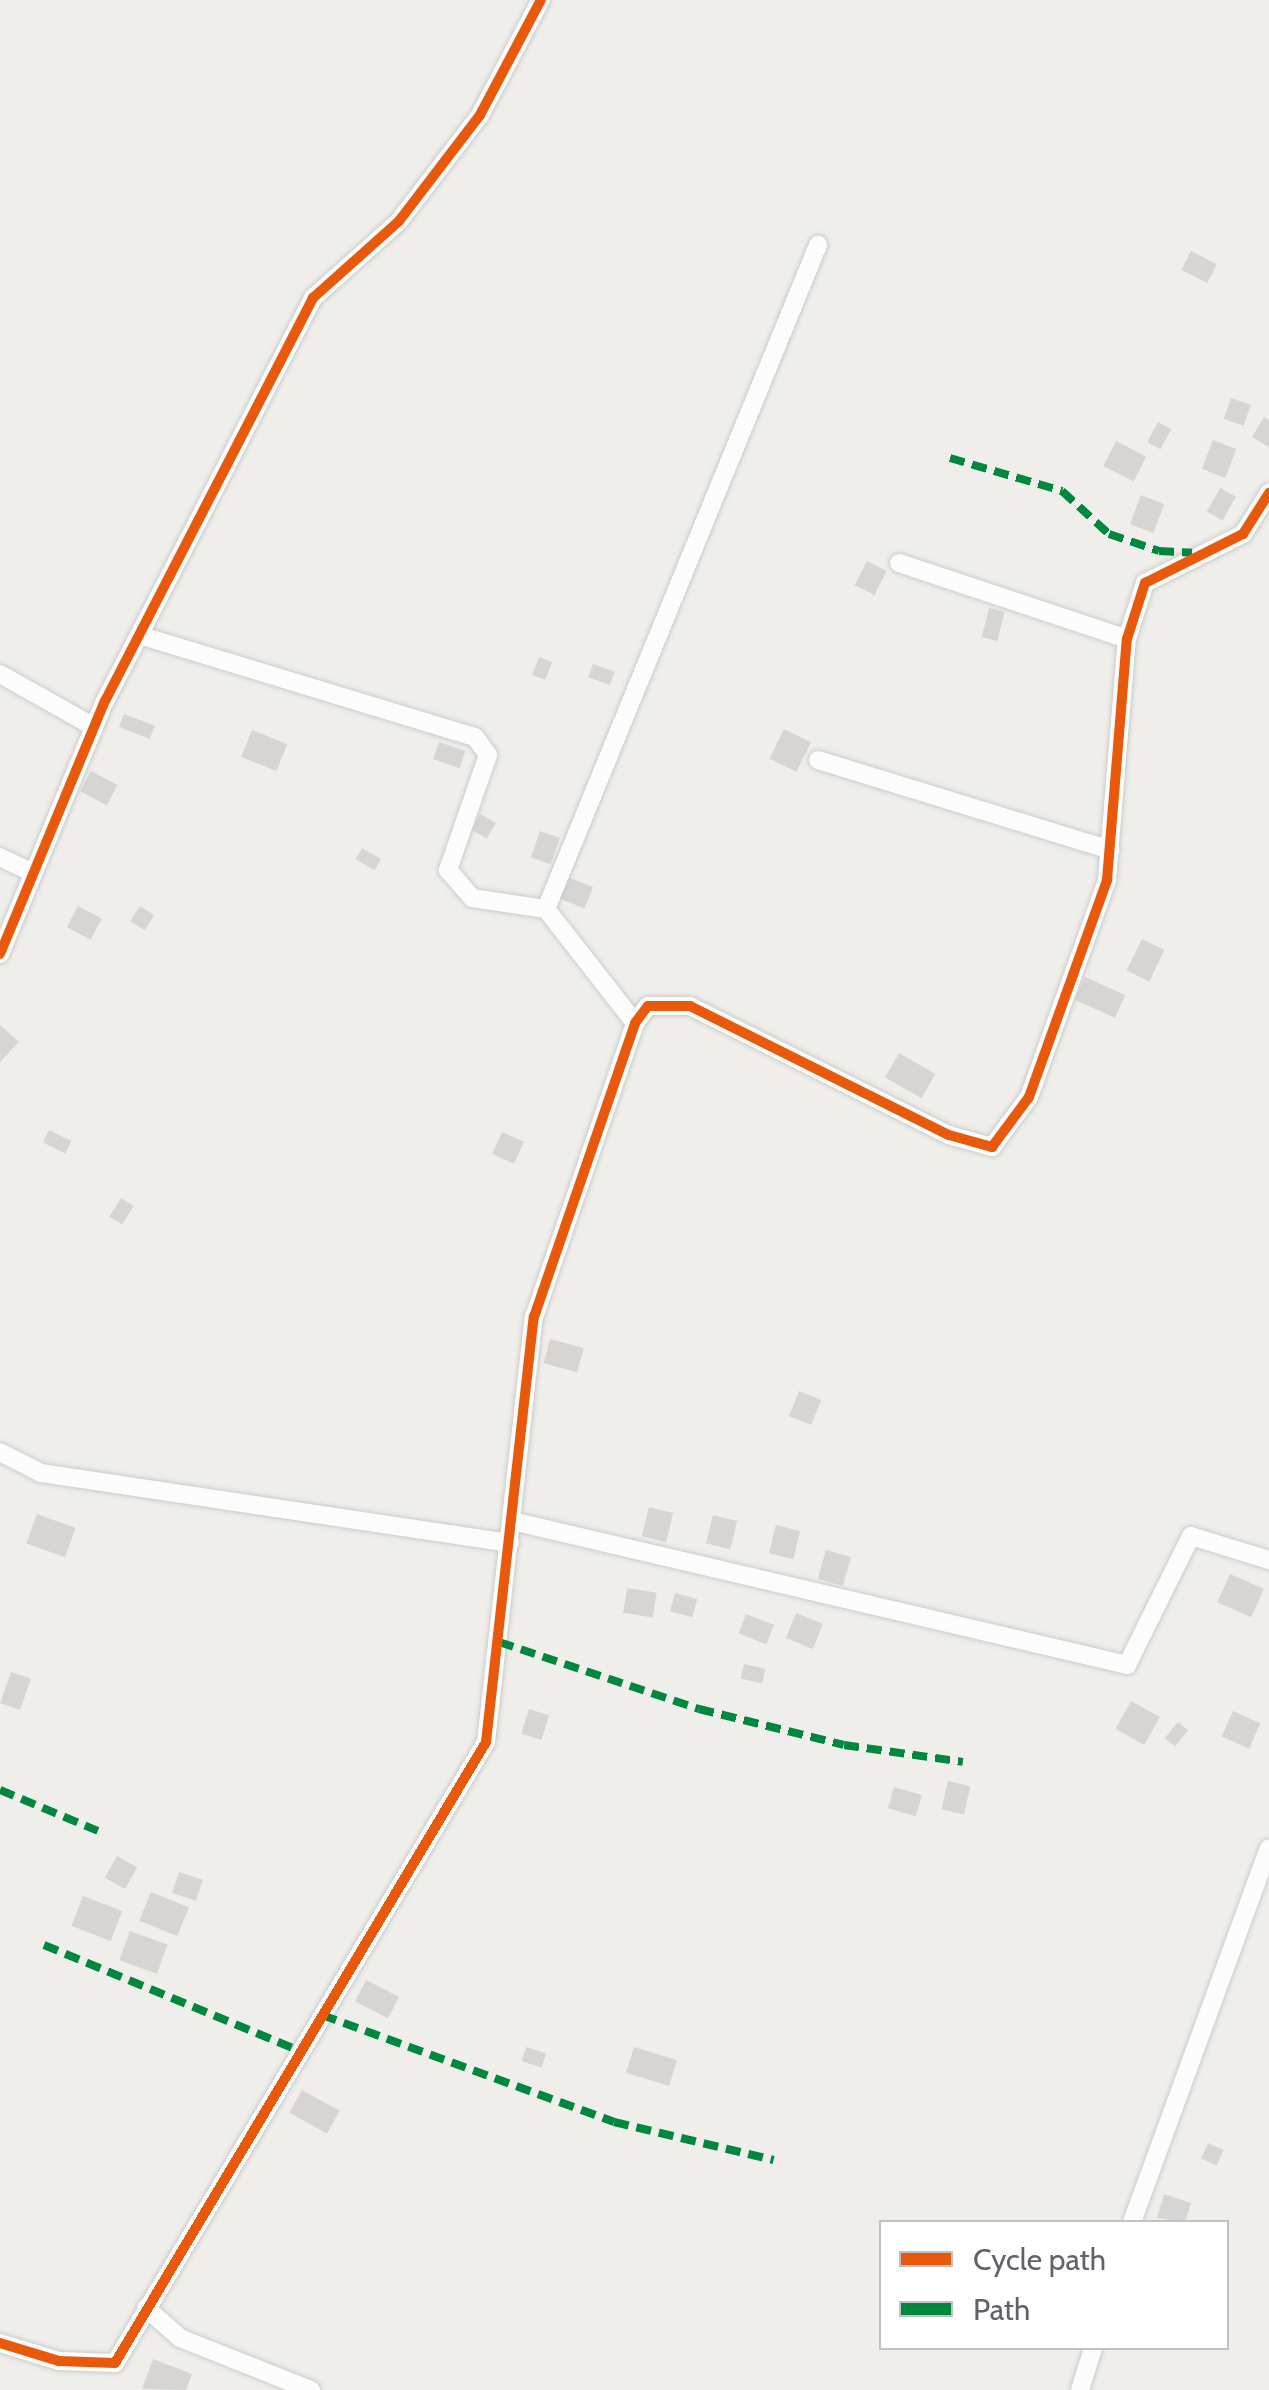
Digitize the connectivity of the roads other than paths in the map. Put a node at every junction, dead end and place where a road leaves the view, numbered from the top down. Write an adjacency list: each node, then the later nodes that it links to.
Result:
1 (541, 0): 5 (street)
2 (818, 245): 13 (street)
3 (1269, 492): 6 (street)
4 (899, 564): 6 (street)
5 (139, 635): 8 (street); 13 (street)
6 (1127, 639): 10 (street)
7 (0, 674): 8 (street)
8 (94, 727): 12 (street)
9 (818, 760): 10 (street)
10 (1110, 850): 15 (street)
11 (0, 856): 12 (street)
12 (34, 873): 14 (street)
13 (546, 910): 15 (street)
14 (0, 954)
15 (635, 1023): 17 (street)
16 (0, 1452): 18 (street)
17 (512, 1520): 18 (street); 19 (street)
18 (510, 1543): 22 (street)
19 (1269, 1560)
20 (1269, 1848): 21 (street)
21 (1133, 2220)
22 (146, 2308): 23 (street); 25 (street)
23 (0, 2343)
24 (1092, 2350): 26 (street)
25 (311, 2390)
26 (1080, 2390)

